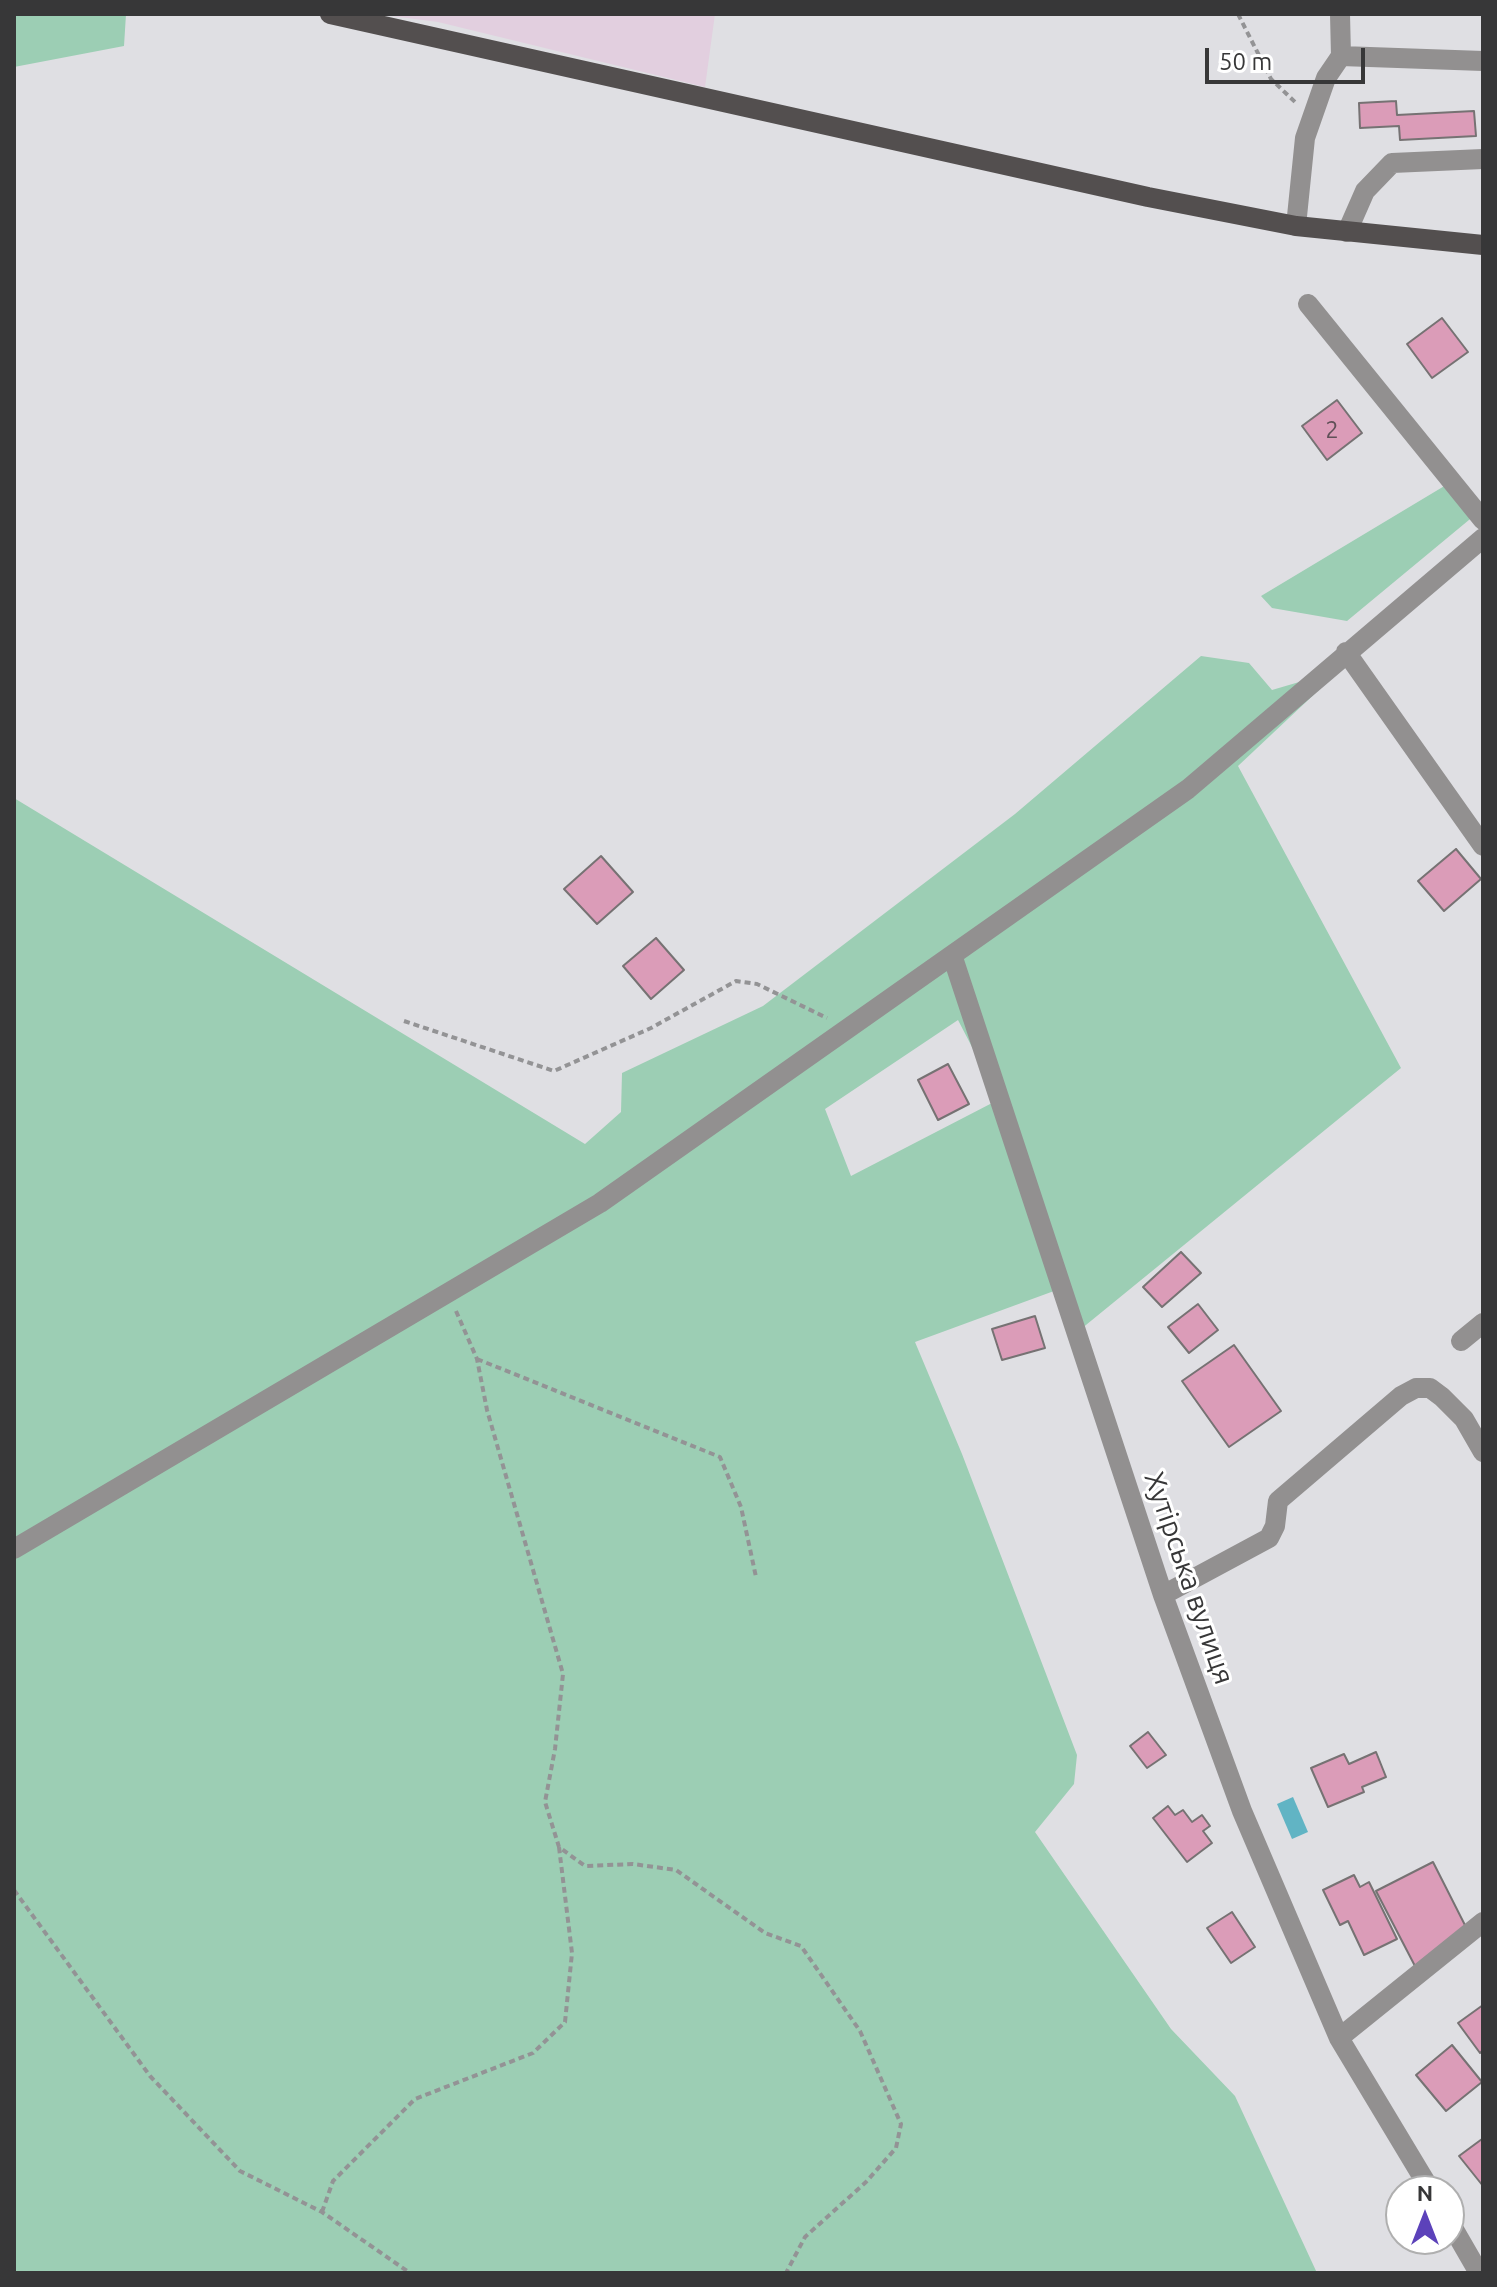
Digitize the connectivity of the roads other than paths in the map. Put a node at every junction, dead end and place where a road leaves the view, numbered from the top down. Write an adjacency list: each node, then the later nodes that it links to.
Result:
1 (330, 14): 6 (main road)
2 (1340, 14): 3 (street)
3 (1341, 56): 4 (street); 6 (street)
4 (1483, 61)
5 (1483, 159): 7 (street)
6 (1296, 226): 7 (main road)
7 (1347, 232): 8 (main road)
8 (1483, 245)
9 (1308, 304): 10 (street)
10 (1483, 520)
11 (1483, 538): 12 (street)
12 (1346, 652): 13 (street); 14 (street)
13 (1483, 846)
14 (953, 958): 18 (street); 19 (street, Хутірська вулиця)
15 (1483, 1323): 16 (street)
16 (1461, 1341)
17 (1483, 1452): 19 (street)
18 (14, 1549)
19 (1163, 1595): 21 (street, Хутірська вулиця)
20 (1483, 1922): 21 (street)
21 (1339, 2038): 22 (street, Хутірська вулиця)
22 (1421, 2175)
23 (1465, 2249): 24 (street)
24 (1479, 2273)

